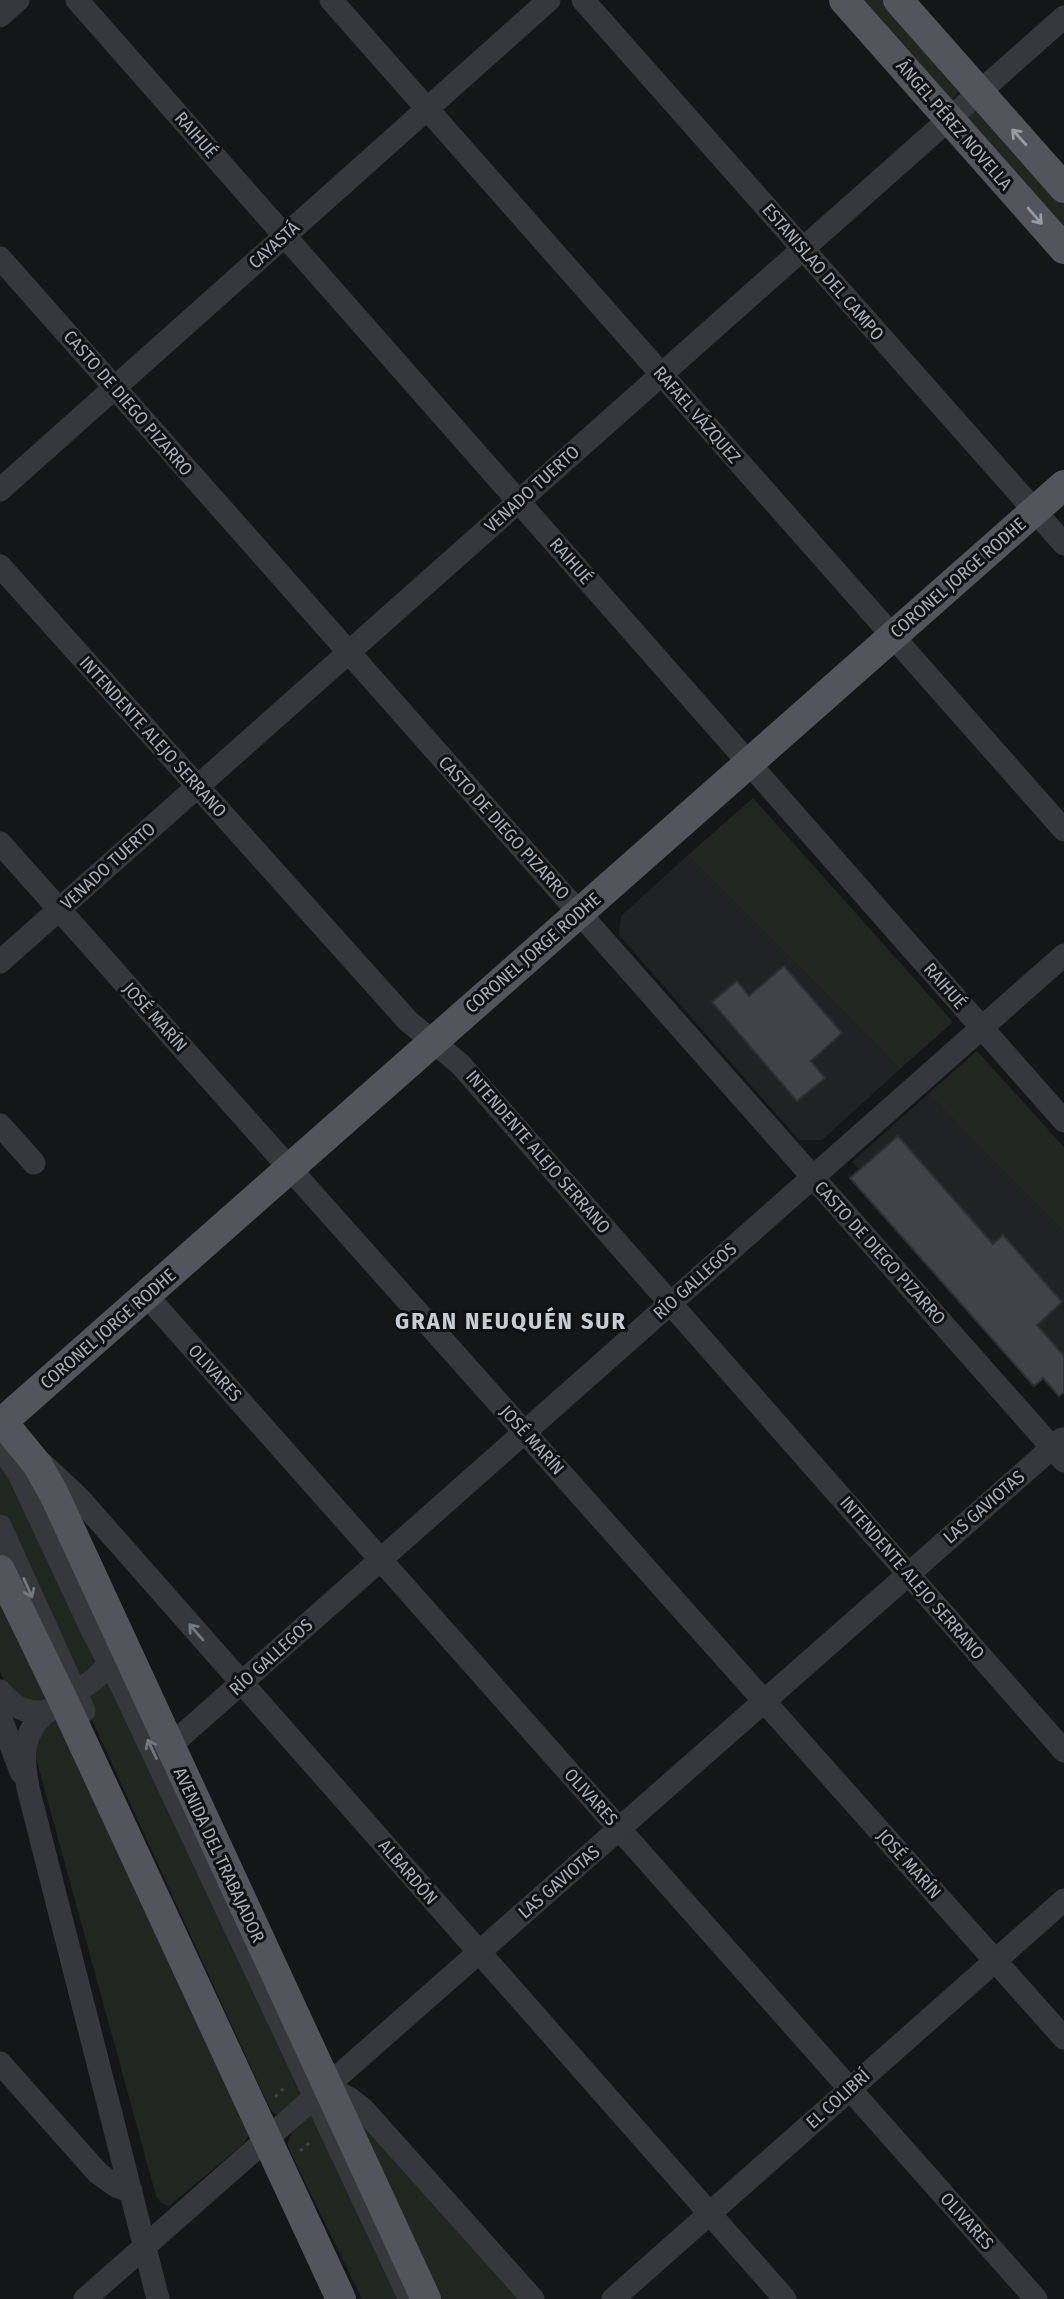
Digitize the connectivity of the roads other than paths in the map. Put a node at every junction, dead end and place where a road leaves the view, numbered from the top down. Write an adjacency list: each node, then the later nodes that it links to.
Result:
1 (18, 0): 8 (street)
2 (77, 0): 14 (street, RAIHUÉ)
3 (331, 0): 11 (street, RAFAEL VÁZQUEZ)
4 (549, 0): 11 (street, CAYASTÁ)
5 (583, 0): 15 (street, ESTANISLAO DEL CAMPO)
6 (844, 0): 12 (main road, ÁNGEL PÉREZ NOVELLA)
7 (898, 0): 10 (main road)
8 (0, 16)
9 (1064, 16): 10 (street, VENADO TUERTO)
10 (979, 92): 12 (street, VENADO TUERTO); 13 (main road, one-way to 10)
11 (427, 109): 14 (street, CAYASTÁ); 18 (street, RAFAEL VÁZQUEZ)
12 (949, 119): 15 (street, VENADO TUERTO); 16 (main road, ÁNGEL PÉREZ NOVELLA, one-way to 16)
13 (1064, 188)
14 (285, 236): 19 (street, CAYASTÁ); 22 (street, RAIHUÉ)
15 (802, 248): 18 (street, VENADO TUERTO); 23 (street, ESTANISLAO DEL CAMPO)
16 (1064, 249)
17 (0, 258): 19 (street, CASTO DE DIEGO PIZARRO)
18 (661, 374): 22 (street, VENADO TUERTO); 26 (street, RAFAEL VÁZQUEZ)
19 (115, 387): 21 (street, CAYASTÁ); 27 (street, CASTO DE DIEGO PIZARRO)
20 (1064, 485): 23 (main road, CORONEL JORGE RODHE)
21 (0, 489)
22 (518, 501): 27 (street, VENADO TUERTO); 28 (street, RAIHUÉ)
23 (1035, 511): 24 (street, ESTANISLAO DEL CAMPO); 26 (main road, CORONEL JORGE RODHE)
24 (1064, 544)
25 (0, 566): 29 (street, INTENDENTE ALEJO SERRANO)
26 (892, 636): 28 (main road, CORONEL JORGE RODHE); 30 (street, RAFAEL VÁZQUEZ)
27 (349, 652): 29 (street, VENADO TUERTO); 33 (street, CASTO DE DIEGO PIZARRO)
28 (749, 763): 33 (main road, CORONEL JORGE RODHE); 36 (street, RAIHUÉ)
29 (198, 786): 32 (street, VENADO TUERTO); 37 (street, INTENDENTE ALEJO SERRANO)
30 (1064, 830)
31 (0, 843): 32 (street, JOSÉ MARÍN)
32 (59, 910): 35 (street, VENADO TUERTO); 41 (street, JOSÉ MARÍN)
33 (579, 913): 37 (main road, CORONEL JORGE RODHE); 42 (street, CASTO DE DIEGO PIZARRO)
34 (1064, 955): 36 (street, RÍO GALLEGOS)
35 (0, 962)
36 (982, 1028): 38 (street, RAIHUÉ); 42 (street, RÍO GALLEGOS)
37 (433, 1041): 41 (main road, CORONEL JORGE RODHE); 44 (street, INTENDENTE ALEJO SERRANO)
38 (1064, 1121)
39 (0, 1125): 40 (street)
40 (34, 1163)
41 (290, 1168): 43 (main road, CORONEL JORGE RODHE); 45 (street, JOSÉ MARÍN)
42 (813, 1177): 44 (street, RÍO GALLEGOS); 47 (street, CASTO DE DIEGO PIZARRO)
43 (146, 1295): 46 (main road, CORONEL JORGE RODHE); 49 (street, OLIVARES)
44 (670, 1303): 45 (street, RÍO GALLEGOS); 51 (street, INTENDENTE ALEJO SERRANO)
45 (525, 1432): 49 (street, RÍO GALLEGOS); 57 (street, JOSÉ MARÍN)
46 (7, 1436): 46 (street); 52 (main road, AVENIDA DEL TRABAJADOR); 53 (street); 54 (street, ALBARDÓN, one-way to 46)
47 (1060, 1448): 51 (street, LAS GAVIOTAS)
48 (0, 1526): 56 (street, one-way to 56)
49 (381, 1560): 54 (street, RÍO GALLEGOS); 62 (street, OLIVARES)
50 (0, 1570): 56 (main road)
51 (908, 1574): 57 (street, LAS GAVIOTAS); 60 (street, INTENDENTE ALEJO SERRANO)
52 (115, 1627): 53 (street); 59 (main road, AVENIDA DEL TRABAJADOR)
53 (110, 1663): 56 (street); 69 (street, one-way to 53)
54 (241, 1683): 59 (street, RÍO GALLEGOS); 64 (street, ALBARDÓN)
55 (0, 1691): 56 (street)
56 (62, 1701): 61 (street); 70 (main road)
57 (764, 1701): 62 (street, LAS GAVIOTAS); 65 (street, JOSÉ MARÍN)
58 (0, 1716): 61 (street)
59 (170, 1746): 69 (main road, AVENIDA DEL TRABAJADOR)
60 (1064, 1751)
61 (27, 1788): 71 (street)
62 (619, 1829): 64 (street, LAS GAVIOTAS); 68 (street, OLIVARES)
63 (1064, 1900): 65 (street, EL COLIBRÍ)
64 (479, 1952): 69 (street, LAS GAVIOTAS); 72 (street, ALBARDÓN)
65 (995, 1961): 66 (street, JOSÉ MARÍN); 68 (street, EL COLIBRÍ)
66 (1064, 2038)
67 (0, 2063): 71 (street)
68 (850, 2089): 72 (street, EL COLIBRÍ); 83 (street, OLIVARES)
69 (321, 2092): 70 (street, LAS GAVIOTAS); 78 (street); 79 (main road, AVENIDA DEL TRABAJADOR); 80 (street)
70 (271, 2136): 73 (street, LAS GAVIOTAS); 76 (main road); 77 (street)
71 (131, 2191): 73 (street)
72 (709, 2214): 81 (street, EL COLIBRÍ); 82 (street, ALBARDÓN)
73 (145, 2245): 74 (street, LAS GAVIOTAS); 75 (street)
74 (85, 2299)
75 (158, 2299)
76 (341, 2299)
77 (356, 2299)
78 (410, 2299)
79 (426, 2299)
80 (533, 2299)
81 (613, 2299)
82 (785, 2299)
83 (1036, 2299)

